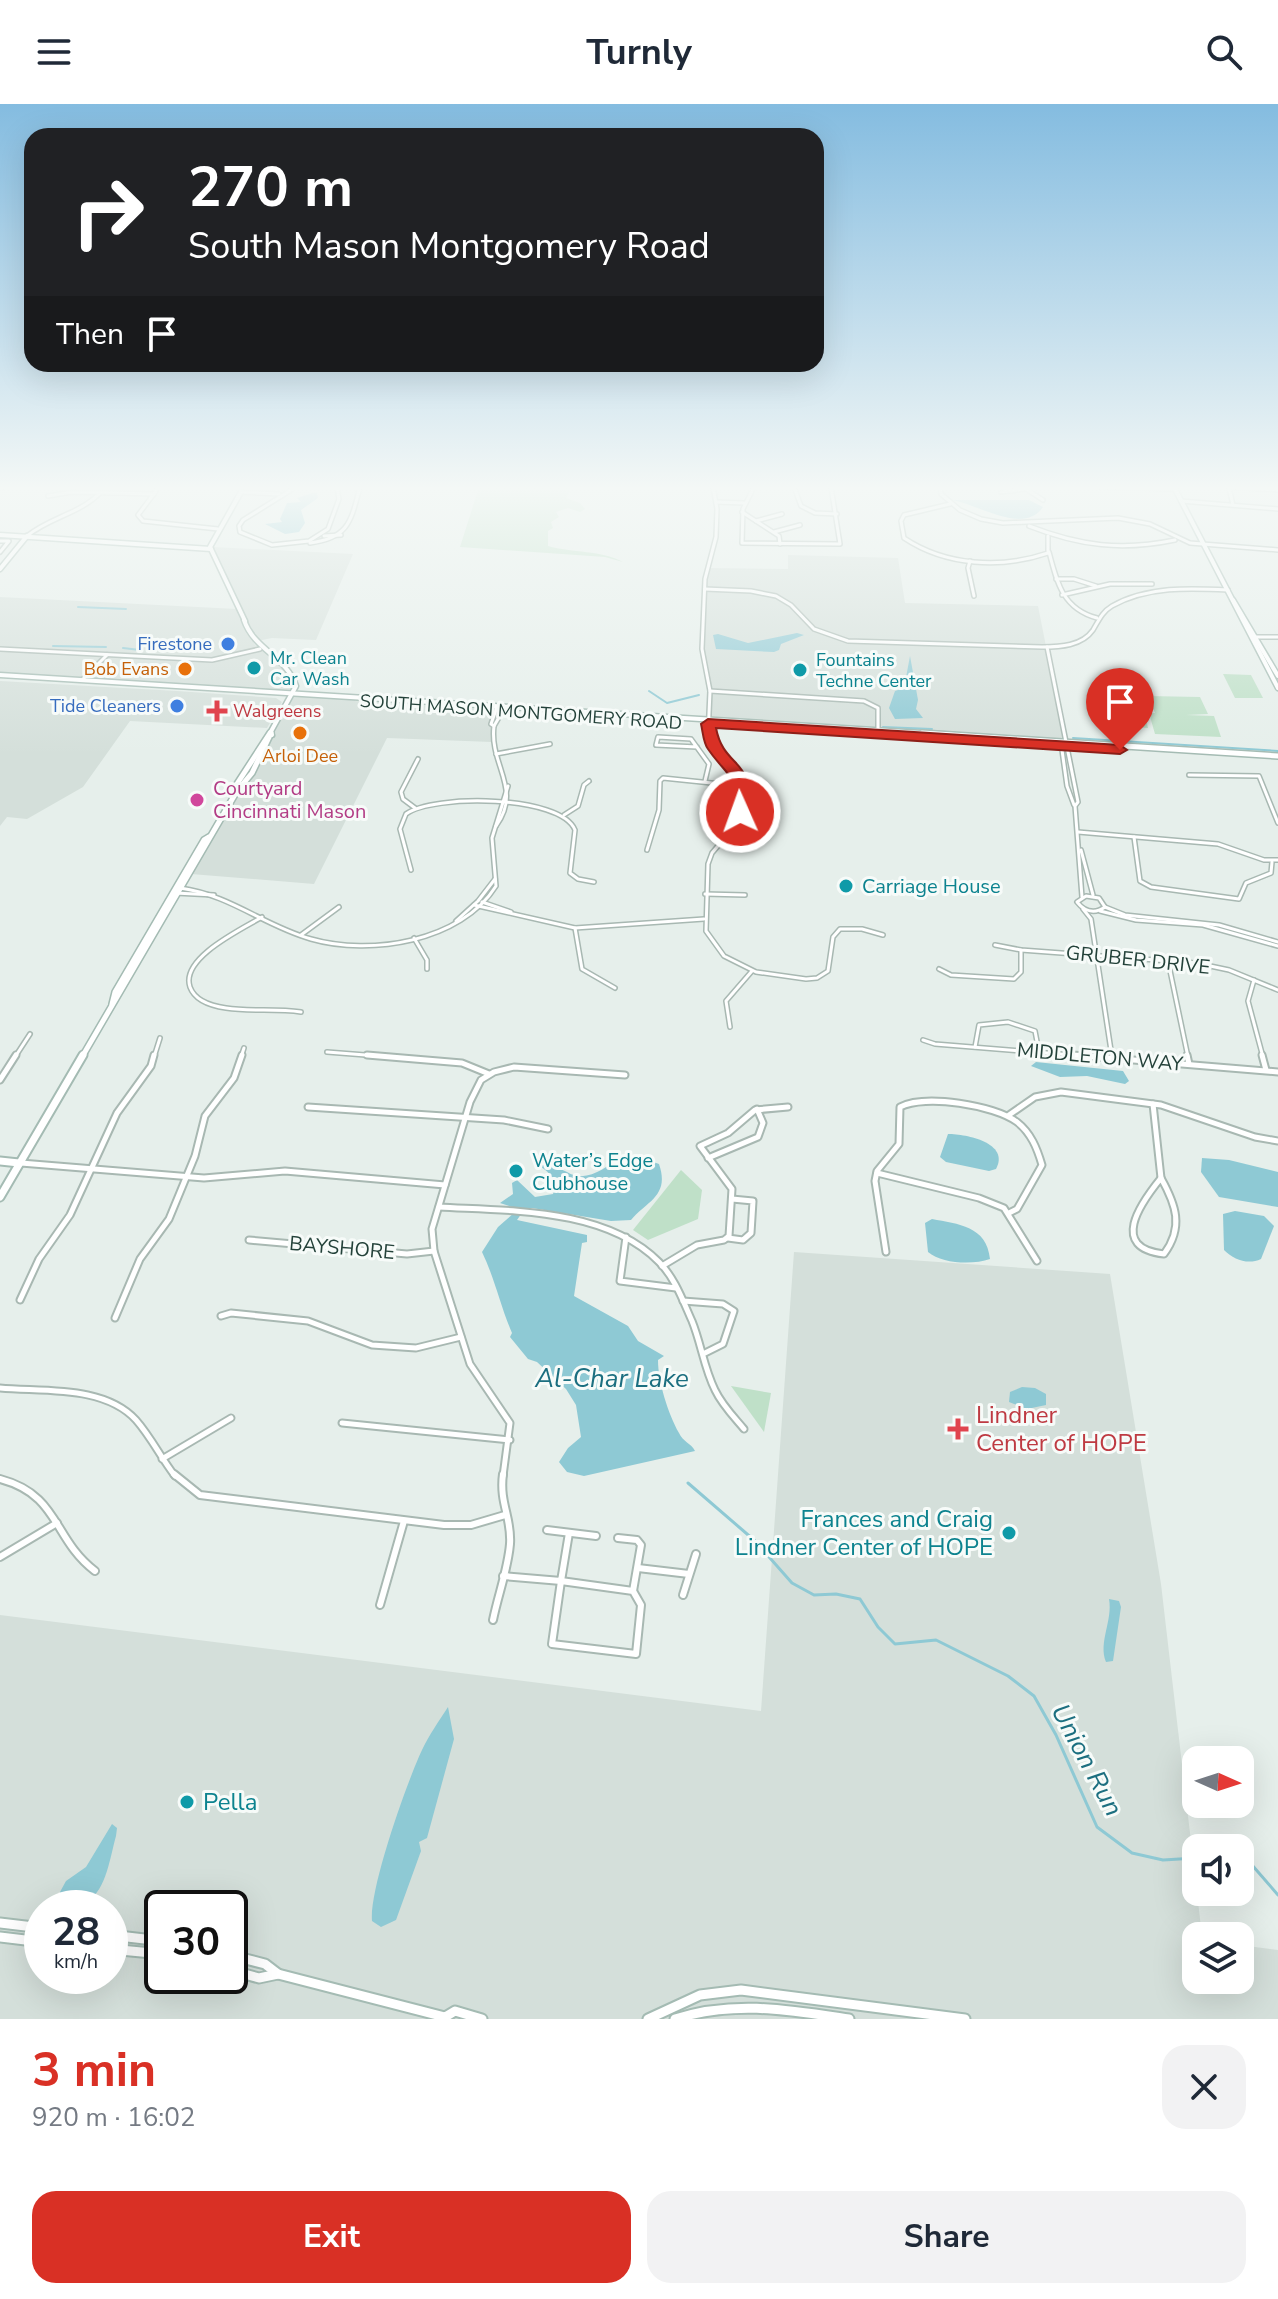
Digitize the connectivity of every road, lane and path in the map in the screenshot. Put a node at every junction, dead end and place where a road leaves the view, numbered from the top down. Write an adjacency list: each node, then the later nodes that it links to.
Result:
1 (224, 576): 17 (main road)
2 (708, 576): 8 (street)
3 (970, 576): 11 (street)
4 (1220, 576): 9 (main road)
5 (1056, 579): 7 (street); 10 (street)
6 (1152, 584): 7 (street)
7 (1097, 587): 10 (street)
8 (705, 589): 15 (street); 25 (street)
9 (1228, 590): 12 (street); 13 (main road)
10 (1062, 595): 12 (street)
11 (974, 596)
12 (1098, 619): 15 (street)
13 (1254, 638): 14 (street); 20 (main road); 24 (main road)
14 (1278, 638)
15 (1047, 647): 31 (street)
16 (0, 649): 18 (street)
17 (260, 649): 18 (street); 26 (main road)
18 (108, 654): 19 (street)
19 (94, 671): 22 (street); 23 (street)
20 (1278, 676)
21 (0, 677): 22 (main road); 26 (main road)
22 (81, 680): 23 (main road)
23 (97, 681): 26 (main road)
24 (1278, 688)
25 (710, 691): 28 (street); 29 (street)
26 (292, 696): 27 (main road, SOUTH MASON MONTGOMERY ROAD); 54 (main road)
27 (500, 709): 28 (main road, SOUTH MASON MONTGOMERY ROAD); 33 (street)
28 (709, 722): 29 (main road, SOUTH MASON MONTGOMERY ROAD); 31 (main road, SOUTH MASON MONTGOMERY ROAD); 39 (street)
29 (878, 731): 31 (main road, SOUTH MASON MONTGOMERY ROAD)
30 (550, 744): 33 (street)
31 (1065, 746): 34 (main road, SOUTH MASON MONTGOMERY ROAD); 45 (street)
32 (697, 747): 32 (street); 38 (street)
33 (496, 754): 41 (street)
34 (1278, 758)
35 (418, 759): 42 (street)
36 (1189, 775): 44 (street)
37 (589, 781): 43 (street)
38 (705, 781): 39 (street); 48 (street)
39 (743, 783): 40 (street); 55 (street)
40 (751, 783)
41 (504, 805): 42 (street); 43 (street); 52 (street)
42 (415, 808): 51 (street)
43 (564, 815): 53 (street)
44 (1278, 823)
45 (1078, 832): 46 (street); 47 (street)
46 (1134, 837): 50 (street); 50 (street)
47 (1081, 849): 57 (street); 58 (street)
48 (647, 850)
49 (1278, 860): 50 (street)
50 (1272, 862)
51 (411, 870)
52 (495, 879): 59 (street); 60 (street)
53 (594, 882)
54 (178, 891): 64 (street); 109 (main road)
55 (705, 894): 56 (street); 65 (street)
56 (745, 895)
57 (1082, 897): 58 (street); 62 (street)
58 (1095, 897): 63 (street)
59 (476, 903): 60 (street); 67 (street)
60 (482, 905): 67 (street); 68 (street)
61 (339, 907): 69 (street)
62 (1083, 909): 63 (street); 66 (street)
63 (1101, 910): 66 (street); 72 (street)
64 (262, 917): 69 (street); 83 (street)
65 (704, 919): 68 (street); 79 (street)
66 (1091, 919): 75 (street)
67 (453, 924): 71 (street)
68 (575, 928): 81 (street)
69 (301, 935): 71 (street)
70 (883, 935): 79 (street)
71 (414, 938): 77 (street)
72 (1278, 944)
73 (995, 945): 74 (street, GRUBER DRIVE)
74 (1021, 950): 75 (street, GRUBER DRIVE); 78 (street)
75 (1097, 955): 76 (street, GRUBER DRIVE); 92 (street)
76 (1168, 961): 80 (street, GRUBER DRIVE); 93 (street)
77 (427, 969)
78 (939, 969)
79 (752, 971): 84 (street)
80 (1254, 980): 82 (street, GRUBER DRIVE); 94 (street)
81 (615, 988)
82 (1278, 990)
83 (301, 1012)
84 (730, 1027)
85 (30, 1034): 98 (street)
86 (160, 1038): 110 (street)
87 (923, 1040): 88 (street, MIDDLETON WAY)
88 (975, 1047): 91 (street, MIDDLETON WAY); 91 (street)
89 (244, 1048): 112 (street)
90 (327, 1052): 96 (street)
91 (1039, 1052): 92 (street, MIDDLETON WAY)
92 (1112, 1058): 93 (street, MIDDLETON WAY)
93 (1189, 1064): 94 (street, MIDDLETON WAY)
94 (1266, 1071): 95 (street, MIDDLETON WAY)
95 (1278, 1072)
96 (489, 1074): 97 (street); 104 (street)
97 (625, 1075)
98 (0, 1080)
99 (1153, 1104): 103 (street); 106 (street); 113 (street)
100 (308, 1107): 104 (street)
101 (788, 1107): 102 (street)
102 (757, 1109): 107 (street); 107 (street)
103 (1009, 1115): 111 (street); 118 (street)
104 (465, 1117): 105 (street); 114 (street)
105 (548, 1129)
106 (1278, 1141)
107 (708, 1158): 116 (street)
108 (0, 1161): 109 (main road)
109 (19, 1163): 110 (street); 115 (main road)
110 (92, 1169): 112 (street); 127 (street)
111 (877, 1173): 118 (street); 123 (street)
112 (185, 1177): 114 (street); 130 (street)
113 (1161, 1178): 113 (street)
114 (445, 1185): 117 (street)
115 (0, 1197)
116 (732, 1199): 120 (street); 120 (street)
117 (439, 1207): 119 (street); 122 (street)
118 (1009, 1213): 124 (street)
119 (626, 1237): 125 (street); 126 (street)
120 (728, 1238): 125 (street)
121 (249, 1240): 122 (street, BAYSHORE)
122 (434, 1251): 131 (street)
123 (886, 1252)
124 (1037, 1261)
125 (662, 1266): 126 (street)
126 (676, 1288): 128 (street)
127 (20, 1300)
128 (683, 1301): 132 (street); 132 (street)
129 (221, 1316): 131 (street)
130 (115, 1318)
131 (461, 1337): 137 (street)
132 (705, 1353): 136 (street)
133 (0, 1388): 138 (street)
134 (231, 1418): 138 (street)
135 (342, 1423): 137 (street)
136 (744, 1429)
137 (510, 1440): 140 (street)
138 (162, 1459): 141 (street)
139 (0, 1479): 142 (street)
140 (505, 1515): 141 (street); 152 (street)
141 (404, 1521): 156 (street)
142 (57, 1523): 148 (street); 150 (street)
143 (547, 1530): 144 (street)
144 (569, 1533): 145 (street); 153 (street)
145 (596, 1536)
146 (618, 1538): 149 (street)
147 (696, 1554): 151 (street)
148 (0, 1557)
149 (638, 1568): 151 (street); 154 (street)
150 (95, 1571)
151 (689, 1574): 155 (street)
152 (503, 1576): 153 (street); 157 (street)
153 (561, 1581): 154 (street); 154 (street)
154 (633, 1591)
155 (683, 1595)
156 (380, 1605)
157 (493, 1620)
158 (0, 1923): 159 (main road)
159 (24, 1926)
160 (0, 1937): 161 (main road)
161 (24, 1940)
162 (248, 1960): 163 (main road)
163 (278, 1974): 164 (main road); 165 (main road)
164 (248, 1975)
165 (446, 2018): 166 (main road)
166 (482, 2019)
167 (648, 2019): 170 (main road)
168 (675, 2019): 169 (main road)
169 (849, 2019)
170 (965, 2019)

